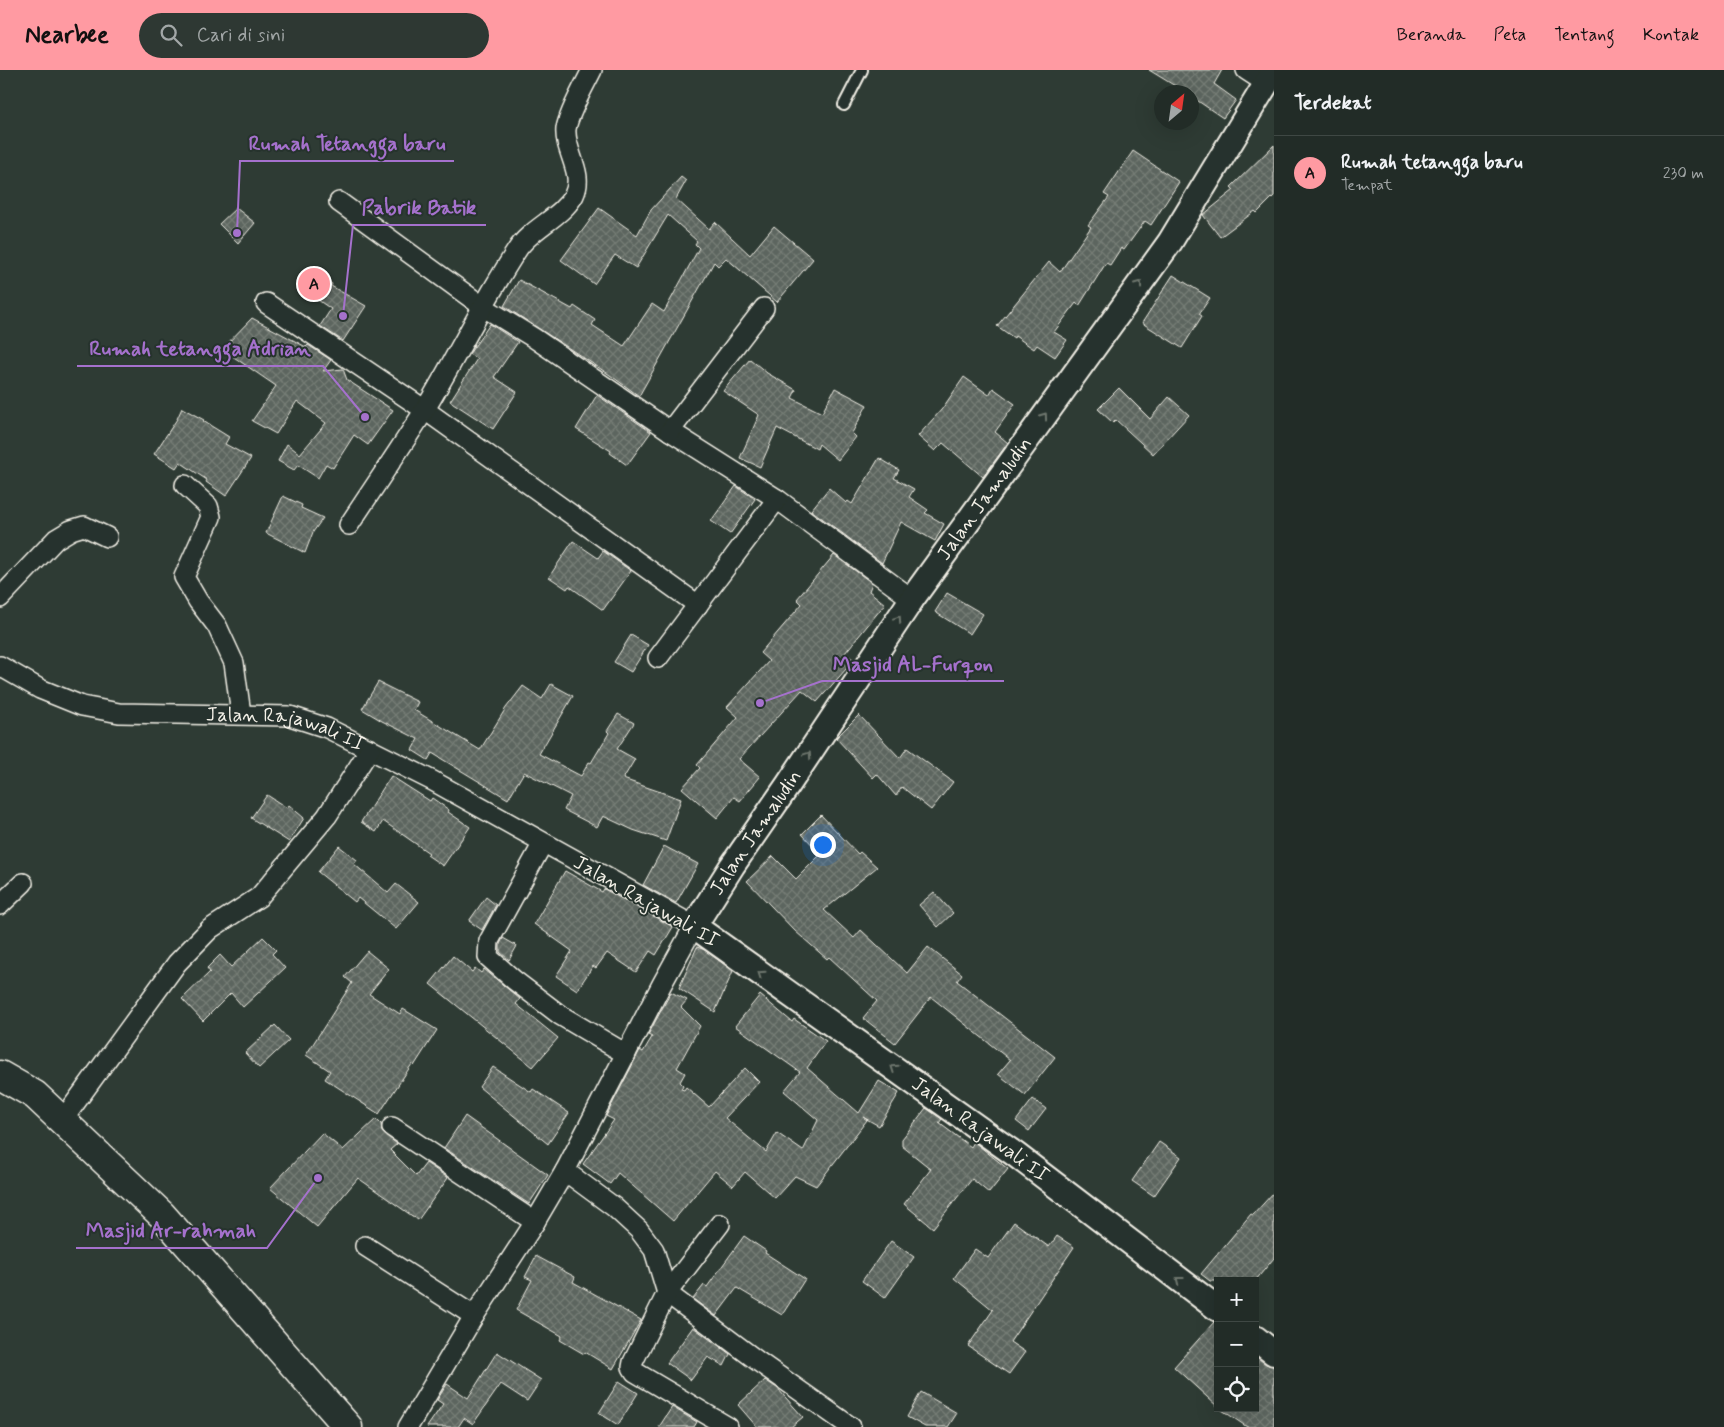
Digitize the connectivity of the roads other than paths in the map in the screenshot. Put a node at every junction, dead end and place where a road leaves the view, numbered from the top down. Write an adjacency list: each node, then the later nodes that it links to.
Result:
1 (592, 70): 8 (street)
2 (862, 70): 5 (lane)
3 (1246, 70): 4 (street)
4 (1270, 77): 17 (street, Jalan Jamaludin, one-way to 4)
5 (844, 105)
6 (340, 202): 8 (street)
7 (266, 303): 10 (street)
8 (482, 306): 10 (street); 11 (street)
9 (764, 308): 11 (street)
10 (424, 410): 14 (street); 18 (street)
11 (670, 431): 13 (street)
12 (185, 486): 21 (street)
13 (777, 498): 17 (street); 18 (street)
14 (349, 525)
15 (107, 538): 16 (street)
16 (0, 598)
17 (912, 599): 26 (street, Jalan Jamaludin, one-way to 17)
18 (698, 604): 19 (street)
19 (658, 658)
20 (0, 666): 21 (street, Jalan Rajawali II)
21 (241, 714): 22 (street, Jalan Rajawali II)
22 (370, 749): 23 (street, Jalan Rajawali II); 29 (street)
23 (543, 843): 26 (street, Jalan Rajawali II); 27 (street)
24 (23, 883): 25 (street)
25 (0, 905)
26 (694, 926): 27 (street); 36 (street, Jalan Rajawali II, one-way to 26)
27 (626, 1054): 31 (street)
28 (0, 1074): 29 (main road)
29 (62, 1121): 38 (main road)
30 (392, 1127): 32 (street)
31 (565, 1171): 32 (street); 35 (street)
32 (535, 1222): 37 (street)
33 (720, 1224): 35 (street)
34 (365, 1246): 37 (street)
35 (667, 1293): 40 (street); 41 (street)
36 (1214, 1306)
37 (474, 1316): 39 (street)
38 (348, 1427)
39 (408, 1427)
40 (728, 1427)
41 (851, 1427)

